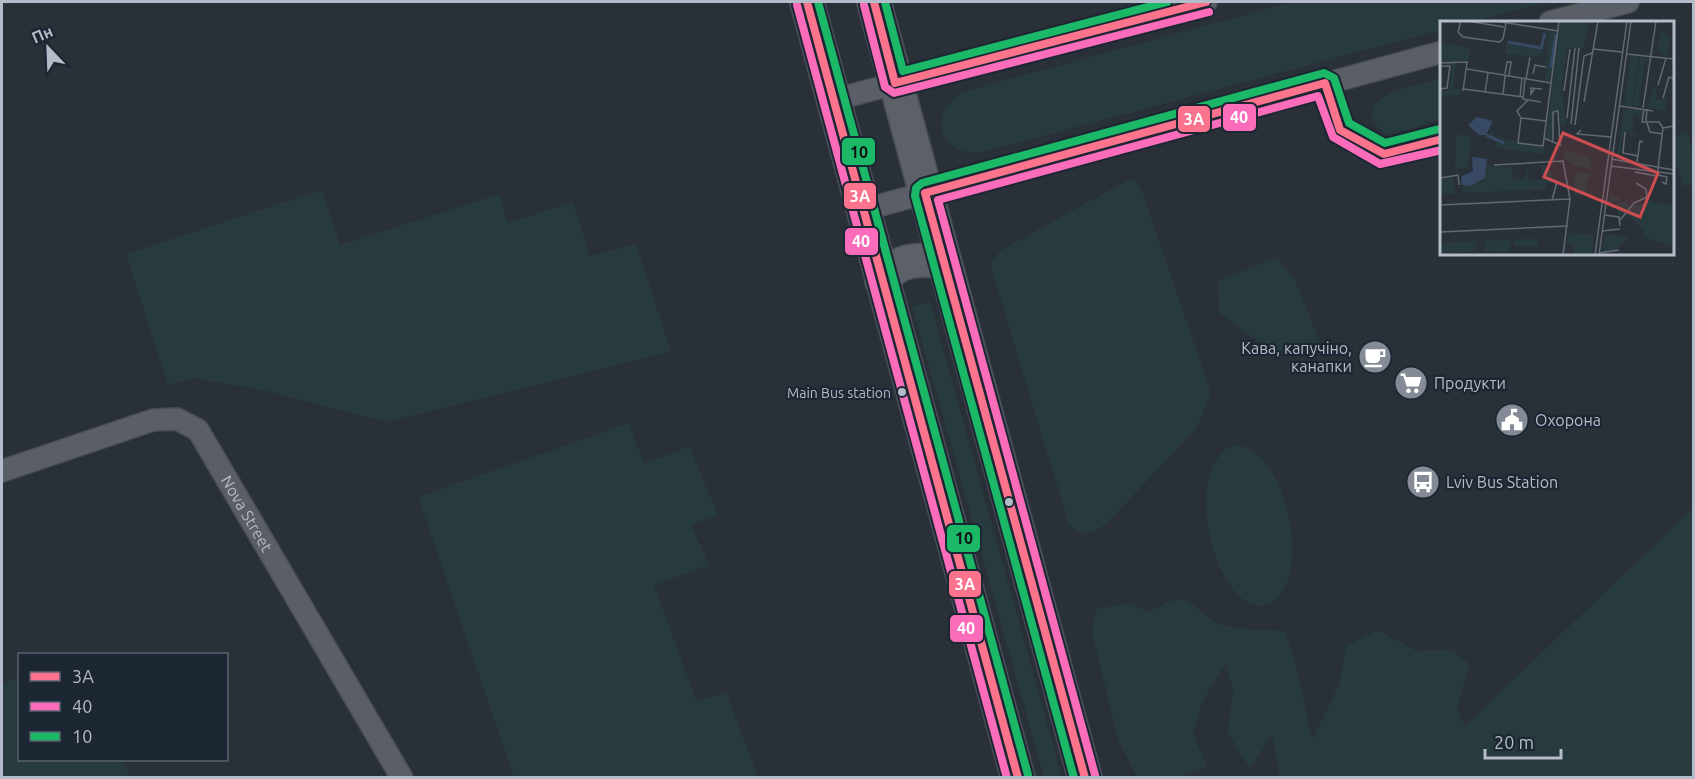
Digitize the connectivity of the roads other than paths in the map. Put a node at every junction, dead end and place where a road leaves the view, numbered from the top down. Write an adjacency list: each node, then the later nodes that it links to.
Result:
1 (807, 2): 8 (main road)
2 (874, 2): 7 (main road)
3 (1206, 2): 7 (street)
4 (1628, 2): 5 (street)
5 (1554, 21)
6 (1440, 53): 9 (street)
7 (895, 83): 8 (street); 9 (main road)
8 (833, 100): 10 (main road)
9 (925, 193): 10 (street); 11 (main road)
10 (863, 210): 12 (main road)
11 (944, 261): 12 (main road); 16 (main road)
12 (882, 280): 15 (main road)
13 (2, 471): 14 (street, Nova Street)
14 (402, 777)
15 (1018, 777)
16 (1085, 777)

